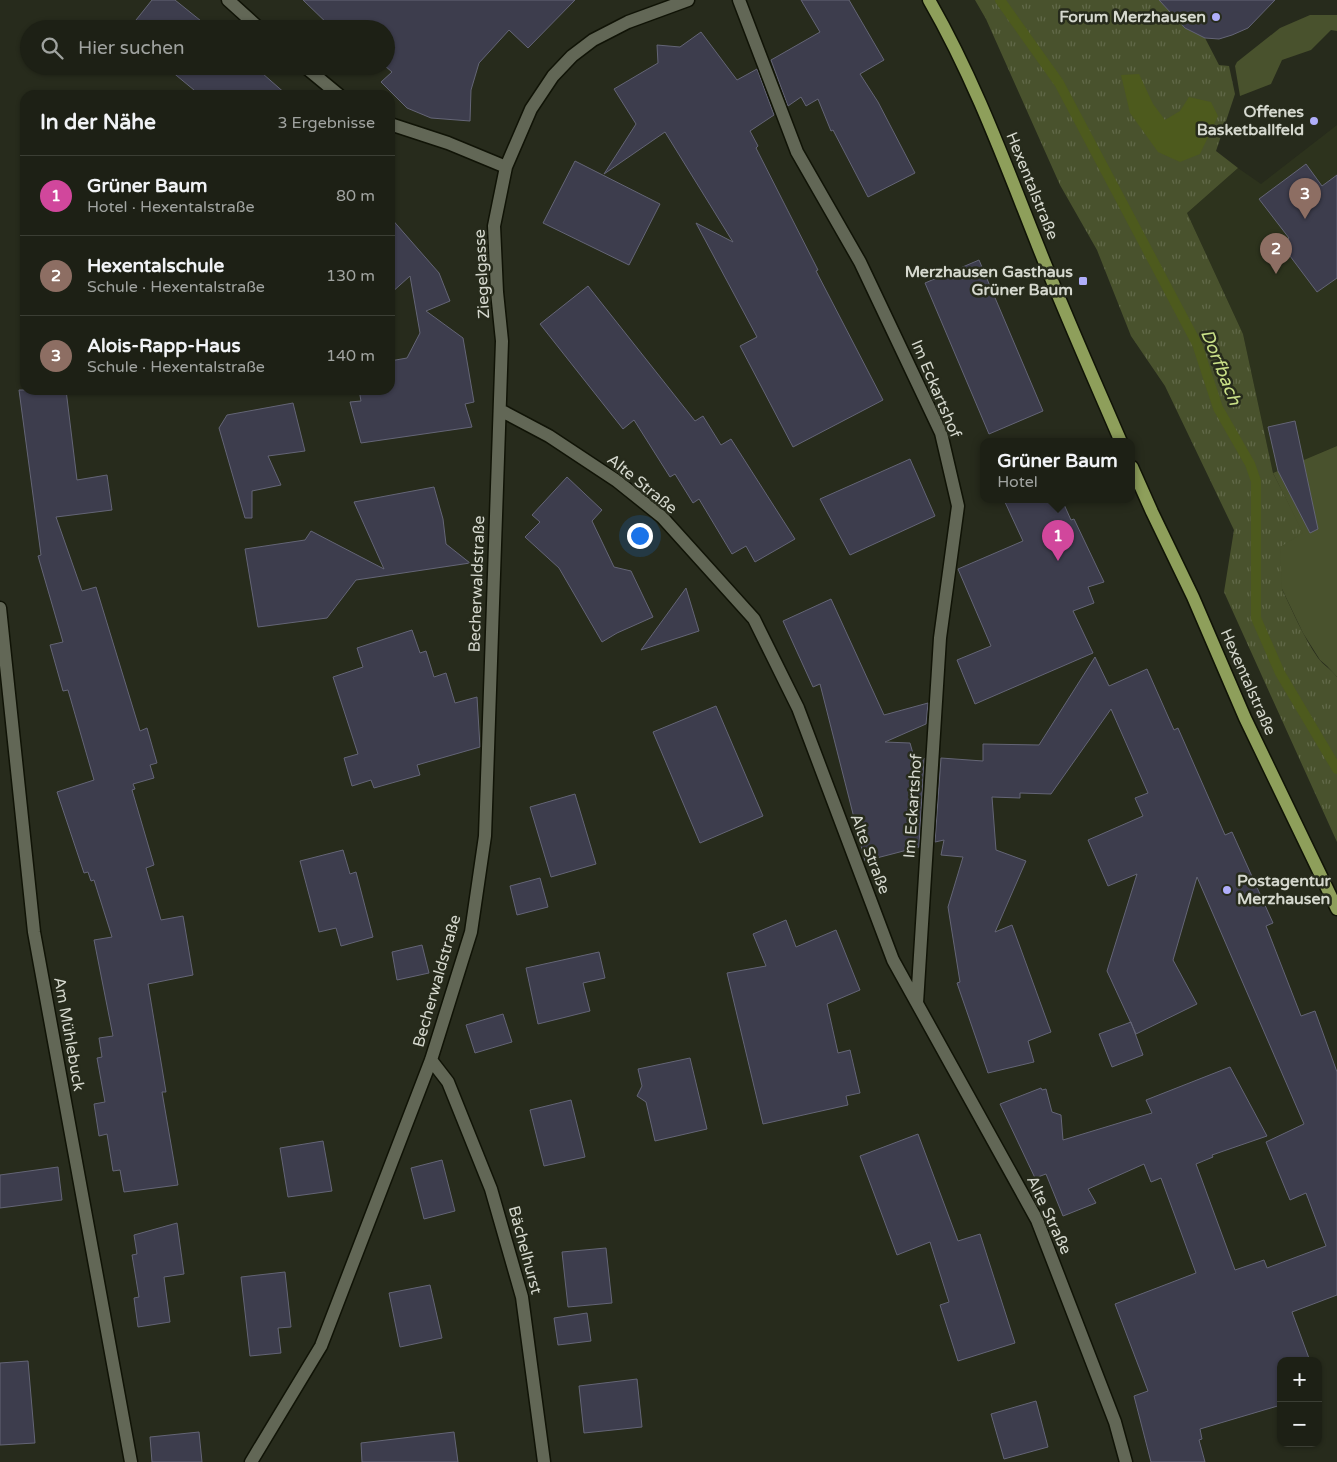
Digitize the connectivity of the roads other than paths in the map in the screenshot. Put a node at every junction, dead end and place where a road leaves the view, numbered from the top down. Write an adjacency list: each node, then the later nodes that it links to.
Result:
1 (228, 0): 5 (street)
2 (688, 0): 9 (street, Ziegelgasse)
3 (739, 0): 15 (street, Im Eckartshof)
4 (929, 0): 11 (main road, Hexentalstraße)
5 (250, 20)
6 (315, 75): 7 (street)
7 (333, 90)
8 (395, 126): 9 (street)
9 (506, 167): 10 (street, Ziegelgasse)
10 (500, 410): 15 (street, Alte Straße); 16 (street, Becherwaldstraße)
11 (1119, 438)
12 (1135, 474): 14 (main road, Hexentalstraße)
13 (0, 608): 17 (street, Am Mühlebuck)
14 (1337, 908)
15 (917, 1003): 20 (street, Alte Straße)
16 (431, 1060): 18 (street, Becherwaldstraße); 19 (street, Bächelhurst)
17 (131, 1462)
18 (251, 1462)
19 (544, 1462)
20 (1126, 1462)

